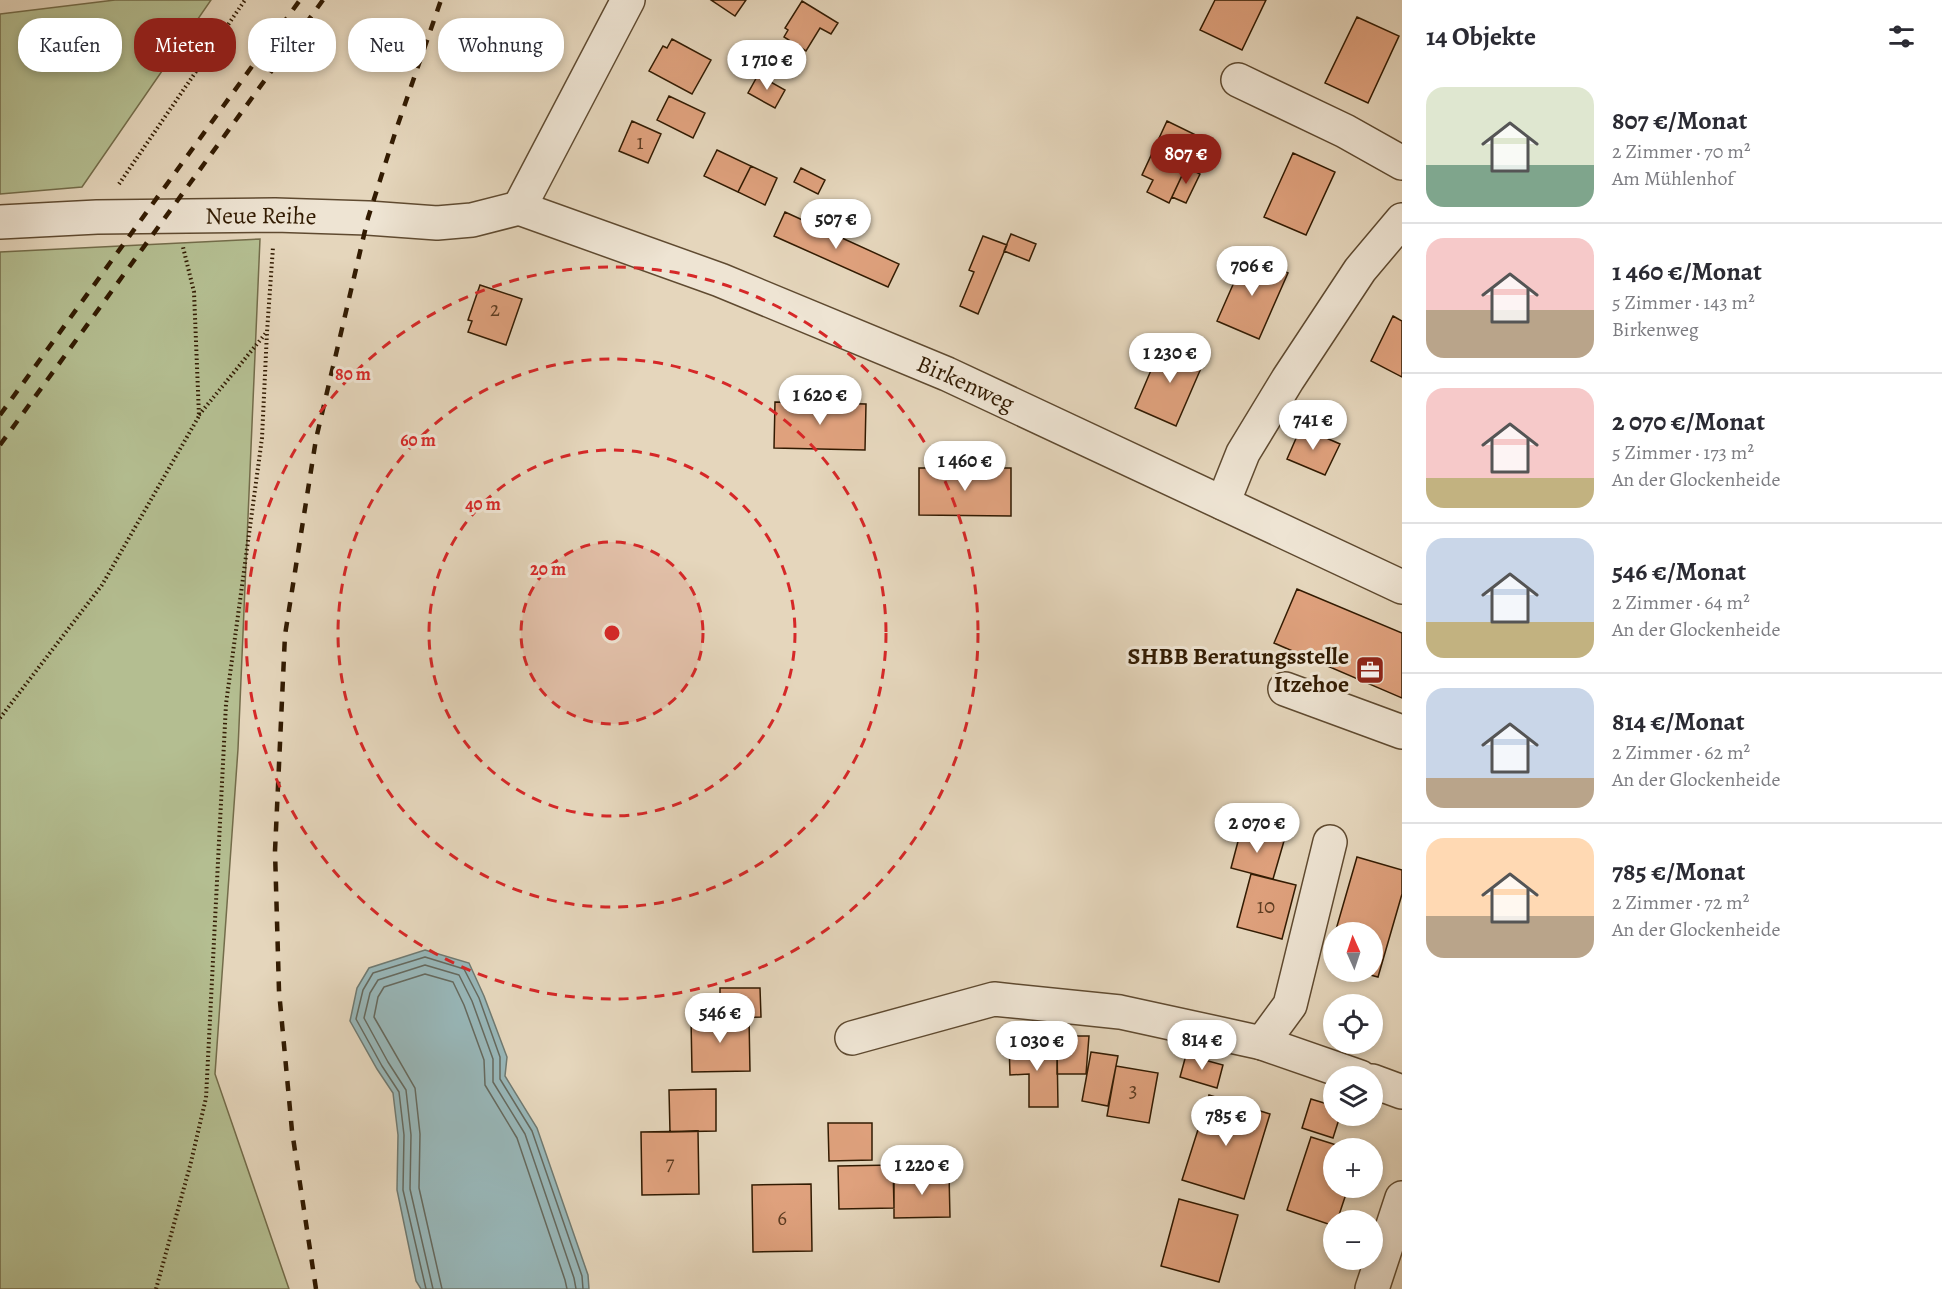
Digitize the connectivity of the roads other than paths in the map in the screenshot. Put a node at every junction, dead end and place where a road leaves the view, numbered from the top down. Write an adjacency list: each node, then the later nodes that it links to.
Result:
1 (628, 0): 4 (street)
2 (1238, 80): 3 (street)
3 (1402, 163)
4 (519, 208): 6 (street, Neue Reihe); 7 (street, Birkenweg)
5 (1402, 220): 7 (street)
6 (0, 222)
7 (1223, 503): 8 (street, Birkenweg)
8 (1402, 587)
9 (1285, 689): 10 (street)
10 (1402, 732)
11 (1330, 842): 13 (street)
12 (852, 1038): 13 (street)
13 (1262, 1042): 14 (street)
14 (1329, 1066)
15 (1383, 1085): 16 (street)
16 (1402, 1092)
17 (1402, 1198): 18 (street)
18 (1372, 1289)

